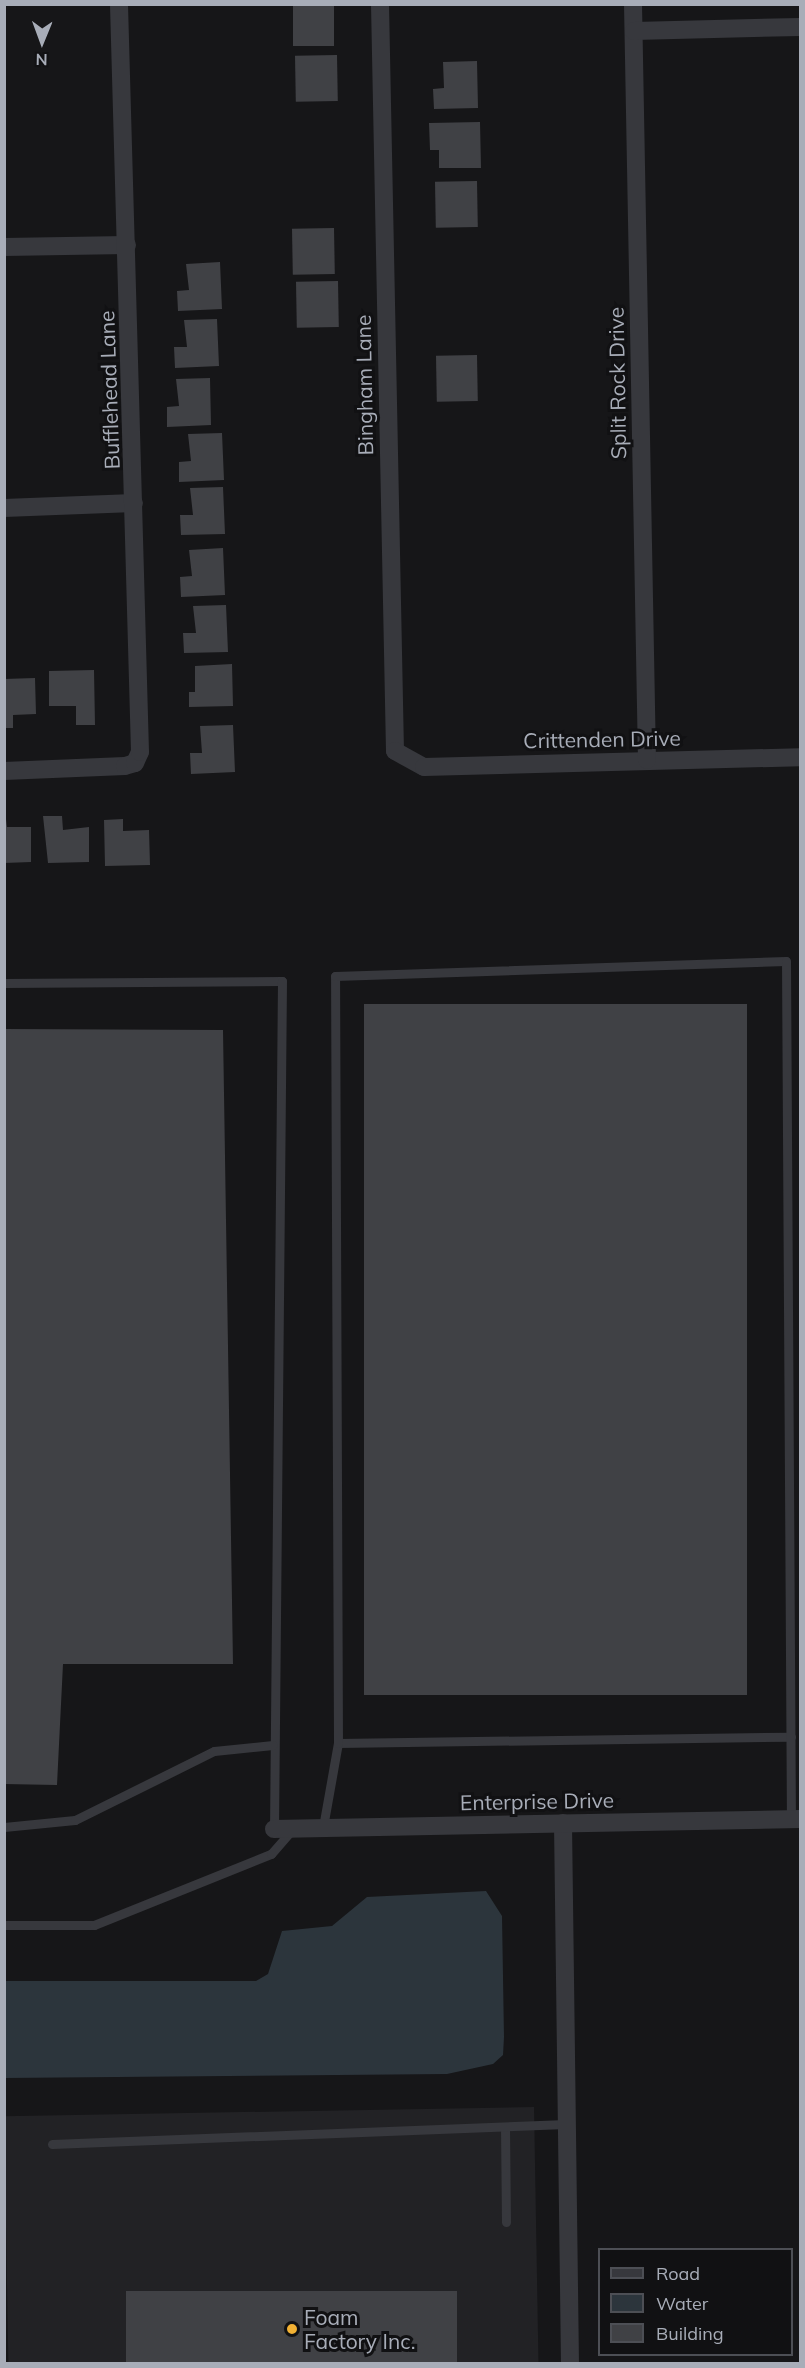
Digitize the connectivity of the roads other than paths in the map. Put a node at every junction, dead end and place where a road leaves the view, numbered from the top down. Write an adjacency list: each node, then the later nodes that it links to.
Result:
1 (380, 4): 11 (street, Bingham Lane)
2 (633, 4): 5 (street, Split Rock Drive)
3 (120, 9): 6 (street, Bufflehead Lane)
4 (801, 27): 5 (street)
5 (634, 31): 12 (street, Split Rock Drive)
6 (127, 245): 7 (street); 8 (street, Bufflehead Lane)
7 (4, 248)
8 (134, 503): 9 (street); 13 (street, Bufflehead Lane)
9 (4, 508)
10 (801, 757): 12 (street, Crittenden Drive)
11 (405, 760): 12 (street, Crittenden Drive)
12 (647, 760)
13 (4, 771)
14 (4, 983): 17 (lane)
15 (791, 1737): 16 (lane); 16 (lane); 18 (lane)
16 (338, 1743): 21 (lane)
17 (273, 1745): 20 (lane); 23 (lane)
18 (796, 1819): 19 (street, Enterprise Drive)
19 (563, 1823): 21 (street, Enterprise Drive); 25 (street)
20 (4, 1827)
21 (323, 1827): 22 (street, Enterprise Drive)
22 (294, 1828): 23 (street, Enterprise Drive); 24 (lane)
23 (274, 1829)
24 (4, 1925)
25 (566, 2124): 26 (lane); 29 (street)
26 (506, 2127): 27 (lane); 28 (lane)
27 (52, 2144)
28 (506, 2222)
29 (570, 2364)

